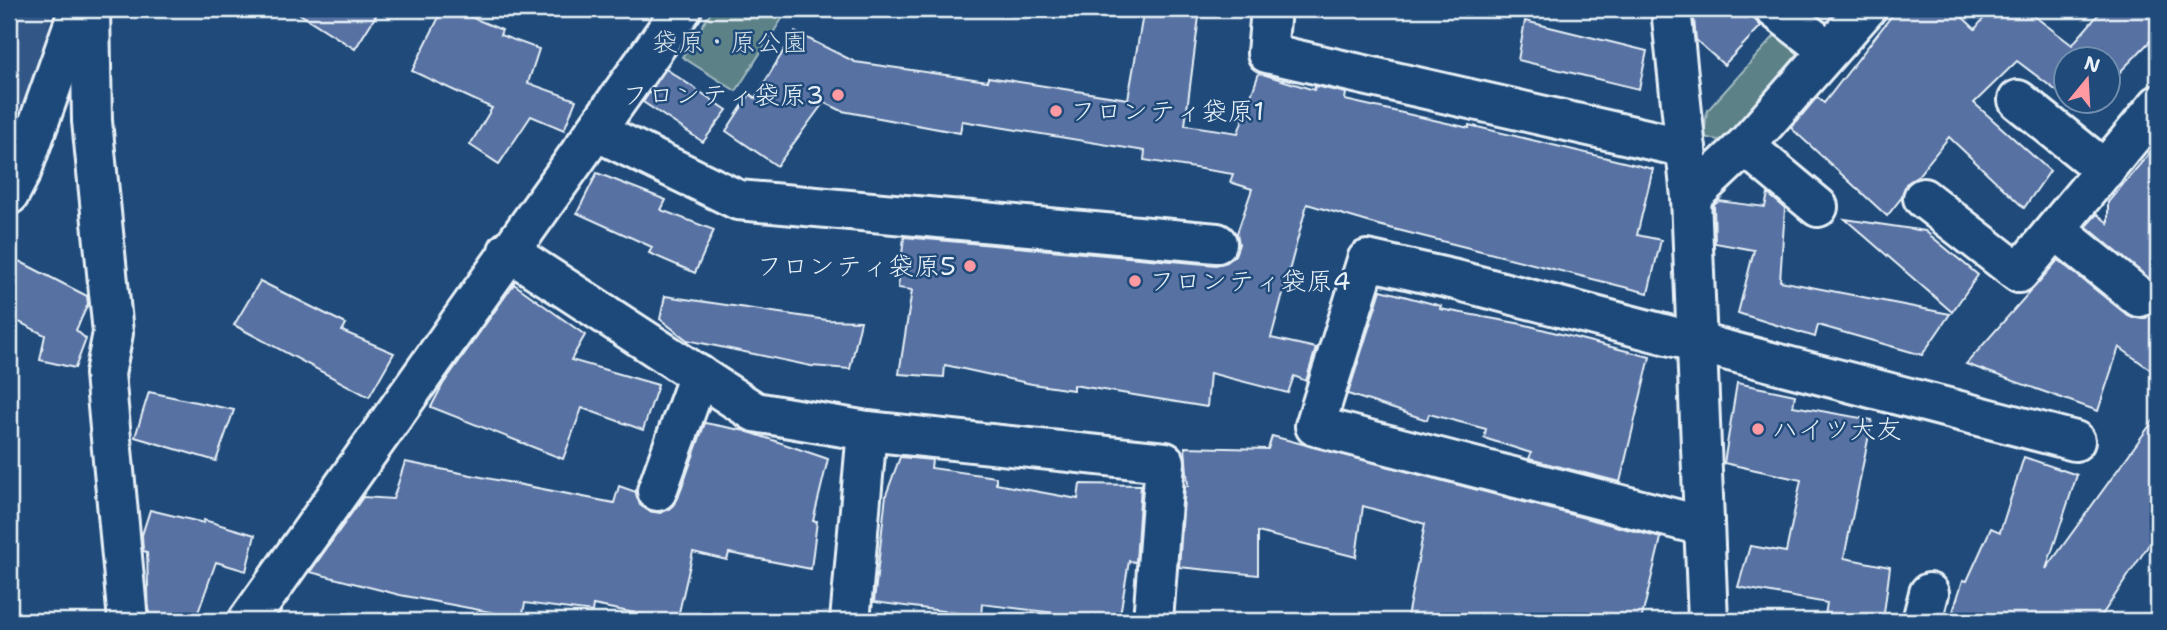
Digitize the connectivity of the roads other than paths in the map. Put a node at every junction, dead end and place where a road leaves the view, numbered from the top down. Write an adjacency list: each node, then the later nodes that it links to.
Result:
1 (79, 9): 15 (street)
2 (90, 9): 29 (street)
3 (682, 9): 11 (street)
4 (1271, 9): 13 (street)
5 (1671, 9): 13 (street)
6 (1775, 9): 8 (street)
7 (1866, 9): 8 (street)
8 (1828, 50): 12 (street)
9 (2018, 100): 14 (street)
10 (2158, 105): 14 (street)
11 (596, 131): 20 (street); 21 (street)
12 (1745, 146): 16 (street); 18 (street)
13 (1686, 148): 16 (street)
14 (2105, 170): 19 (street)
15 (9, 195)
16 (1691, 197): 23 (street)
17 (1923, 198): 19 (street)
18 (1818, 207)
19 (2056, 230): 22 (street)
20 (1217, 243)
21 (508, 251): 24 (street); 30 (street)
22 (2139, 297)
23 (1697, 344): 26 (street); 28 (street); 28 (street)
24 (699, 375): 25 (street); 27 (street)
25 (867, 431): 31 (street); 32 (street)
26 (2075, 441)
27 (657, 491)
28 (1703, 526): 33 (street)
29 (128, 621)
30 (250, 621)
31 (850, 621)
32 (1153, 621)
33 (1708, 621)

